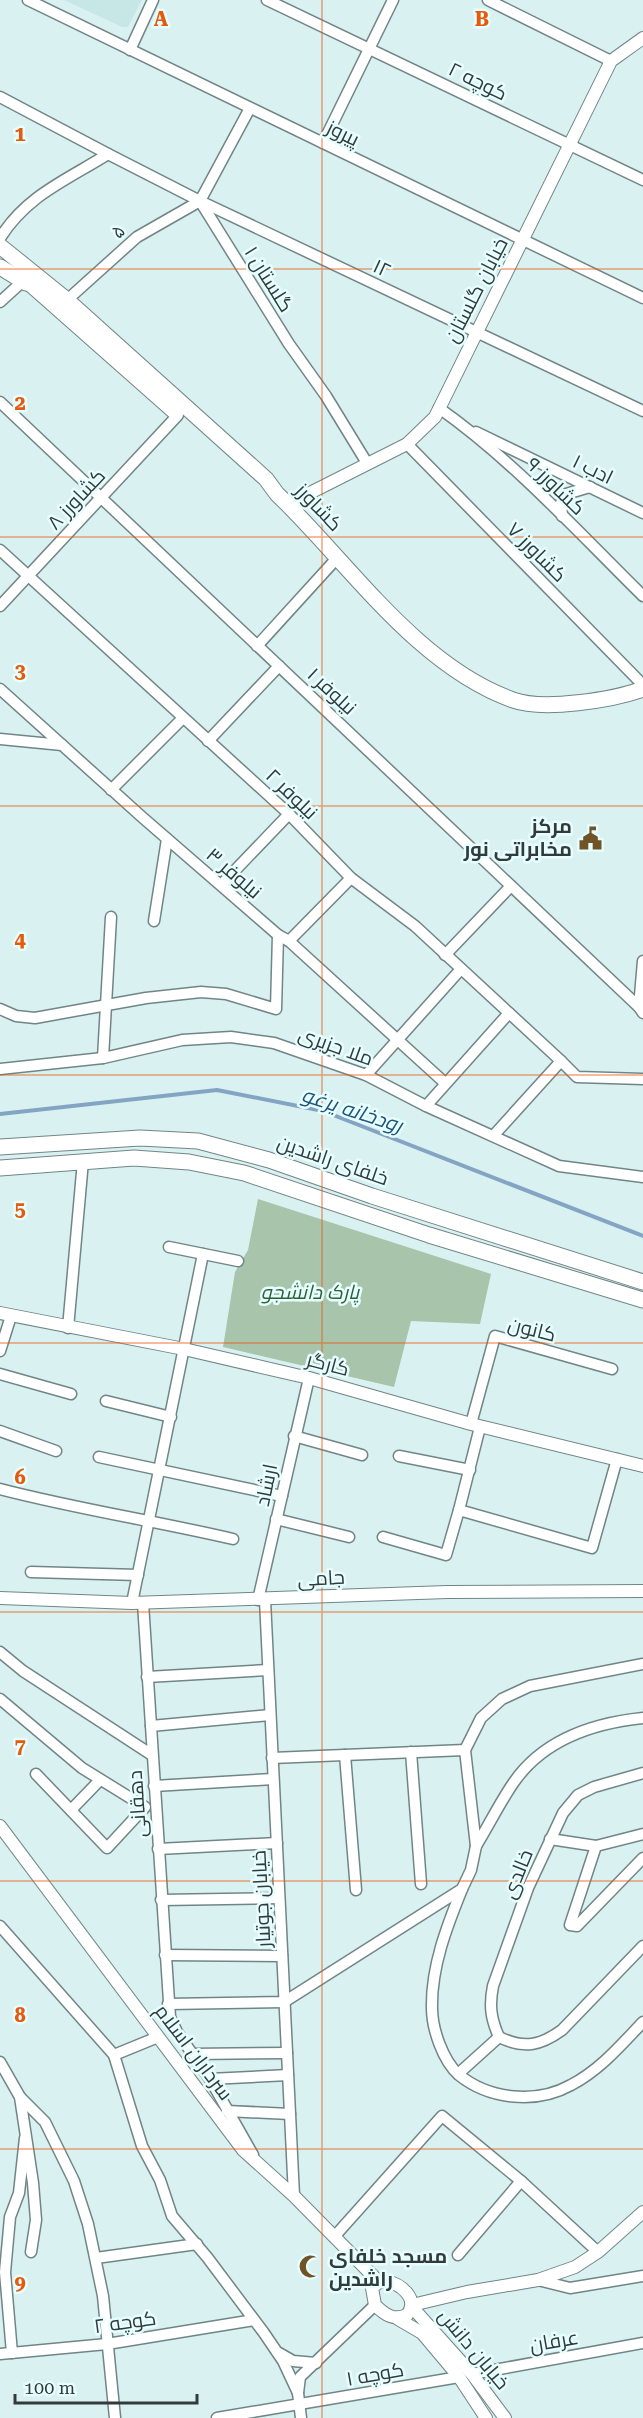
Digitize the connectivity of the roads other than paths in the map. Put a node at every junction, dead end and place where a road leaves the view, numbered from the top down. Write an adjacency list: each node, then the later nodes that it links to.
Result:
1 (28, 0): 8 (street, پیروز)
2 (153, 0): 8 (street)
3 (267, 0): 7 (street, کوچه ۲)
4 (393, 0): 7 (street)
5 (488, 0): 9 (street)
6 (640, 44): 9 (street, خیابان گلستان)
7 (369, 49): 12 (street); 13 (street, کوچه ۲)
8 (130, 50): 11 (street, پیروز)
9 (612, 61): 13 (street, خیابان گلستان)
10 (0, 97): 14 (street, ۱۲)
11 (250, 108): 12 (street, پیروز); 16 (street)
12 (323, 143): 18 (street, پیروز)
13 (571, 146): 15 (street, کوچه ۲); 18 (street, خیابان گلستان)
14 (108, 154): 16 (street, ۱۲); 17 (street)
15 (643, 180)
16 (200, 201): 24 (street, ۵); 26 (street, ۱۲); 33 (street, گلستان ۱)
17 (1, 238): 22 (main road)
18 (524, 240): 23 (street, پیروز); 26 (street, خیابان گلستان)
19 (0, 257): 22 (main road)
20 (0, 267): 21 (main road)
21 (23, 281): 22 (main road); 25 (street)
22 (43, 288): 24 (main road, کشاورز); 30 (main road)
23 (643, 298)
24 (67, 300): 36 (main road, کشاورز)
25 (0, 302)
26 (477, 333): 28 (street, خیابان گلستان); 29 (street, ۱۲)
27 (0, 402): 35 (street, نیلوفر ۱)
28 (439, 408): 31 (street, کشاورز ۹); 32 (street, خیابان گلستان)
29 (643, 411)
30 (178, 415): 35 (street, کشاورز ۸); 36 (main road)
31 (462, 425): 34 (street, ادب ۱); 38 (street, کشاورز ۹)
32 (407, 444): 33 (street, خیابان گلستان); 46 (street, کشاورز ۷)
33 (367, 463): 36 (street, خیابان گلستان)
34 (590, 487): 37 (street, ادب ۱); 38 (street)
35 (102, 498): 41 (street, کشاورز ۸); 44 (street, نیلوفر ۱)
36 (283, 499): 40 (main road, کشاورز)
37 (643, 513)
38 (562, 516): 42 (street, کشاورز ۹)
39 (0, 550): 41 (street, نیلوفر ۲)
40 (338, 557): 44 (street); 46 (main road, کشاورز)
41 (28, 577): 43 (street, کشاورز ۸); 48 (street, نیلوفر ۲)
42 (643, 596)
43 (0, 606)
44 (257, 646): 45 (street, نیلوفر ۱)
45 (279, 666): 50 (street); 57 (street, نیلوفر ۱)
46 (643, 687)
47 (0, 689): 51 (street, نیلوفر ۳)
48 (183, 718): 50 (street, نیلوفر ۲); 52 (street)
49 (0, 739): 51 (street)
50 (208, 741): 53 (street, نیلوفر ۲)
51 (62, 745): 52 (street, نیلوفر ۳)
52 (111, 790): 54 (street, نیلوفر ۳)
53 (289, 814): 55 (street, نیلوفر ۲); 56 (street)
54 (167, 839): 56 (street, نیلوفر ۳); 59 (street)
55 (351, 878): 61 (street); 62 (street, نیلوفر ۲)
56 (221, 885): 60 (street, نیلوفر ۳)
57 (511, 886): 62 (street); 67 (street, نیلوفر ۱)
58 (111, 917): 65 (street)
59 (154, 921)
60 (278, 935): 61 (street, نیلوفر ۳); 65 (street)
61 (289, 941): 69 (street, نیلوفر ۳)
62 (445, 955): 64 (street, نیلوفر ۲)
63 (643, 961): 67 (street)
64 (461, 969): 68 (street, نیلوفر ۲); 69 (street)
65 (107, 1006): 66 (street); 70 (street)
66 (0, 1009)
67 (641, 1010)
68 (509, 1013): 71 (street, نیلوفر ۲); 75 (street)
69 (396, 1039): 73 (street); 75 (street, نیلوفر ۳)
70 (103, 1058): 72 (street, ملا جزیری); 73 (street, ملا جزیری)
71 (561, 1061): 74 (street, نیلوفر ۲); 77 (street)
72 (0, 1069)
73 (366, 1075): 76 (street, ملا جزیری)
74 (643, 1079)
75 (445, 1083): 76 (street)
76 (426, 1106): 77 (street, ملا جزیری)
77 (494, 1135): 81 (street, ملا جزیری)
78 (0, 1147): 85 (main road, خلفای راشدین)
79 (83, 1161): 80 (main road); 86 (main road); 88 (street)
80 (0, 1168)
81 (643, 1177)
82 (169, 1246): 83 (street)
83 (202, 1254): 84 (street); 89 (street, دهقانی)
84 (238, 1262)
85 (643, 1282)
86 (643, 1300)
87 (6, 1315): 88 (street, کارگر); 90 (street)
88 (68, 1328): 89 (street, کارگر)
89 (184, 1349): 93 (street, کارگر); 96 (street, دهقانی)
90 (0, 1351)
91 (612, 1369): 97 (street, کانون)
92 (0, 1374): 94 (street)
93 (309, 1378): 97 (street, کارگر); 99 (street, ارشاد)
94 (70, 1394)
95 (106, 1401): 96 (street)
96 (171, 1417): 106 (street, دهقانی)
97 (475, 1426): 104 (street, کارگر); 107 (street)
98 (0, 1431): 100 (street)
99 (294, 1436): 101 (street); 109 (street, ارشاد)
100 (56, 1451)
101 (362, 1455)
102 (399, 1456): 107 (street)
103 (99, 1457): 106 (street)
104 (617, 1459): 105 (street, کارگر); 110 (street)
105 (643, 1466)
106 (160, 1469): 109 (street); 111 (street, دهقانی)
107 (470, 1470): 110 (street)
108 (0, 1488): 111 (street)
109 (282, 1496): 112 (street, ارشاد)
110 (459, 1510): 114 (street)
111 (149, 1519): 115 (street); 117 (street, دهقانی)
112 (276, 1519): 113 (street); 120 (street, ارشاد)
113 (349, 1537)
114 (383, 1537)
115 (233, 1539)
116 (31, 1572): 117 (street)
117 (138, 1575): 121 (street, دهقانی)
118 (643, 1591): 120 (street, جامی)
119 (0, 1598): 121 (street, جامی)
120 (261, 1600): 121 (street, جامی); 124 (street, خیابان جوتیار)
121 (138, 1603): 125 (street, دهقانی)
122 (0, 1652): 132 (street)
123 (643, 1664): 130 (street)
124 (268, 1670): 125 (street); 127 (street, خیابان جوتیار)
125 (147, 1677): 129 (street, دهقانی)
126 (0, 1699): 138 (street)
127 (270, 1715): 129 (street); 134 (street, خیابان جوتیار)
128 (643, 1718): 146 (street)
129 (151, 1726): 132 (street, دهقانی)
130 (465, 1750): 131 (street); 146 (street)
131 (411, 1752): 133 (street); 150 (street)
132 (152, 1755): 139 (street, دهقانی)
133 (345, 1755): 134 (street); 152 (street)
134 (272, 1758): 137 (street, خیابان جوتیار)
135 (643, 1773): 144 (street, خالدی)
136 (36, 1774): 141 (street)
137 (273, 1779): 139 (street); 145 (street, خیابان جوتیار)
138 (100, 1780): 140 (street); 141 (street)
139 (154, 1786): 140 (street, دهقانی)
140 (151, 1809): 141 (street); 148 (street, دهقانی)
141 (70, 1810)
142 (0, 1826): 162 (street, سرداران اسلام)
143 (643, 1834): 147 (street)
144 (550, 1839): 147 (street); 163 (street, خالدی)
145 (277, 1843): 148 (street); 153 (street, خیابان جوتیار)
146 (476, 1845): 151 (street)
147 (596, 1846): 149 (street)
148 (158, 1849): 154 (street, دهقانی)
149 (643, 1858)
150 (421, 1884)
151 (462, 1888): 159 (street); 168 (street)
152 (356, 1890)
153 (279, 1898): 154 (street); 158 (street, خیابان جوتیار)
154 (161, 1900): 157 (street, دهقانی)
155 (0, 1926): 166 (street)
156 (643, 1946): 163 (street)
157 (165, 1955): 158 (street); 160 (street, دهقانی)
158 (282, 1956): 159 (street, خیابان جوتیار)
159 (284, 2002): 160 (street); 164 (street, خیابان جوتیار)
160 (168, 2004): 165 (street, دهقانی)
161 (643, 2022): 168 (street)
162 (158, 2037): 166 (street); 175 (street, سرداران اسلام)
163 (499, 2037): 168 (street)
164 (286, 2053): 165 (street); 169 (street, خیابان جوتیار)
165 (192, 2054): 170 (street, دهقانی)
166 (114, 2055): 180 (street)
167 (0, 2062): 171 (street)
168 (459, 2074)
169 (288, 2075): 170 (street); 173 (street, خیابان جوتیار)
170 (210, 2079): 172 (street, دهقانی)
171 (20, 2097): 174 (street); 184 (street)
172 (227, 2111): 173 (street); 175 (street, دهقانی)
173 (290, 2114): 177 (street, خیابان جوتیار)
174 (25, 2138): 181 (street); 195 (street)
175 (257, 2164): 177 (street, سرداران اسلام)
176 (521, 2181): 179 (street); 182 (street); 183 (street)
177 (294, 2196): 179 (street, سرداران اسلام)
178 (643, 2212): 182 (street)
179 (334, 2237): 187 (street, سرداران اسلام)
180 (197, 2244): 184 (street); 191 (street)
181 (31, 2252)
182 (598, 2252): 186 (street)
183 (458, 2255)
184 (96, 2258): 193 (street)
185 (643, 2276): 186 (street)
186 (538, 2280): 188 (street)
187 (379, 2282): 188 (street); 189 (street)
188 (411, 2303): 190 (street); 198 (street, خیابان دانش)
189 (375, 2305): 190 (street); 197 (street)
190 (398, 2319): 199 (street, خیابان دانش)
191 (254, 2320): 193 (street, کوچه ۲); 194 (street)
192 (643, 2343): 198 (street, عرفان)
193 (107, 2344): 195 (street, کوچه ۲); 202 (street)
194 (277, 2352): 197 (street); 200 (street)
195 (12, 2353): 196 (street, کوچه ۲)
196 (0, 2354)
197 (316, 2363): 200 (street)
198 (472, 2374): 206 (street, خیابان دانش)
199 (459, 2377): 201 (street, کوچه ۱); 205 (street, خیابان دانش)
200 (298, 2393): 201 (street)
201 (298, 2406): 203 (street, کوچه ۱); 204 (street)
202 (115, 2418)
203 (217, 2418)
204 (301, 2418)
205 (486, 2418)
206 (505, 2418)

